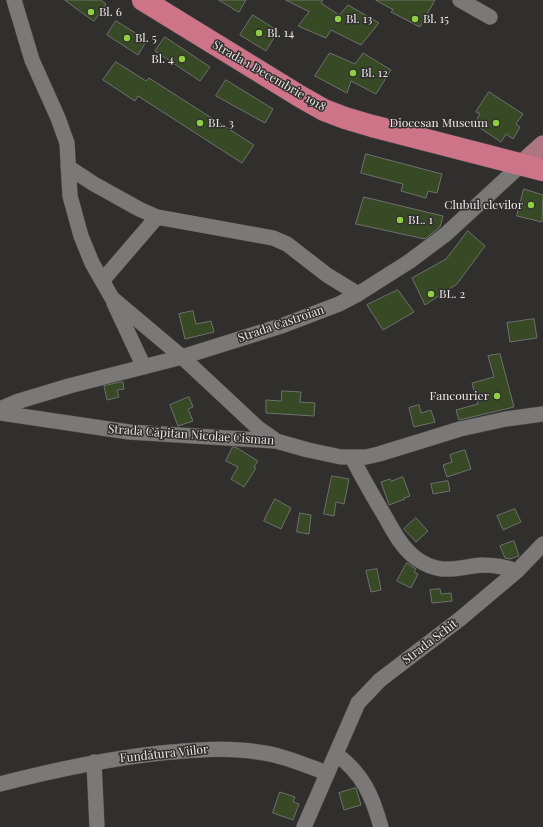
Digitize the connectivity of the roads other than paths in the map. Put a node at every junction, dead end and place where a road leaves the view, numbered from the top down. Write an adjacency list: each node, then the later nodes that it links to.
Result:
1 (14, 0): 7 (street)
2 (143, 0): 6 (highway, Strada 1 Decembrie 1918)
3 (460, 0): 4 (street)
4 (490, 17)
5 (543, 145): 6 (main road)
6 (522, 164): 8 (highway, Strada 1 Decembrie 1918); 11 (street, Strada Castroian)
7 (68, 167): 9 (street); 10 (street)
8 (543, 170)
9 (157, 217): 10 (street); 11 (street)
10 (102, 281): 12 (street)
11 (358, 294): 13 (street, Strada Castroian)
12 (112, 298): 13 (street); 14 (street)
13 (182, 357): 14 (street, Strada Castroian); 18 (street)
14 (144, 367): 15 (street, Strada Castroian)
15 (0, 409)
16 (0, 413): 18 (street, Strada Căpitan Nicolae Cisman)
17 (543, 414): 19 (street, Strada Căpitan Nicolae Cisman)
18 (276, 440): 19 (street, Strada Căpitan Nicolae Cisman)
19 (352, 457): 21 (street)
20 (543, 544): 21 (street, Strada Schit)
21 (517, 572): 22 (street, Strada Schit)
22 (336, 754): 24 (street, Strada Schit); 28 (street)
23 (94, 762): 24 (street, Fundătura Viilor); 25 (street, Fundătura Viilor); 26 (street)
24 (328, 773): 27 (street, Strada Schit)
25 (0, 784)
26 (97, 827)
27 (304, 827)
28 (381, 827)

